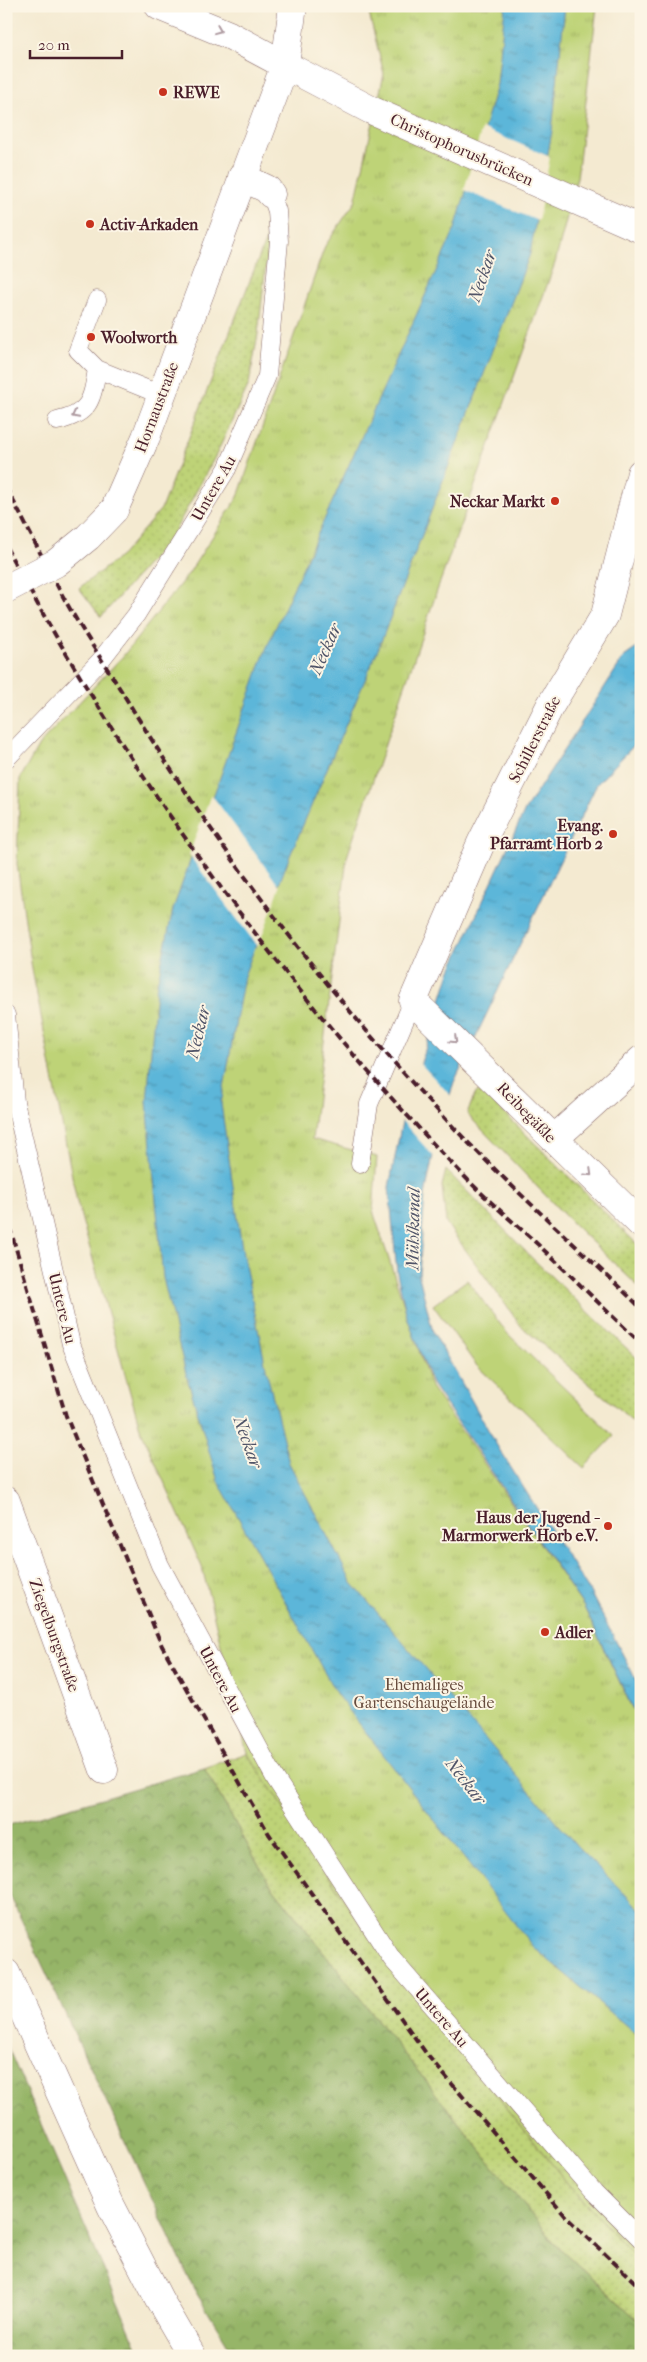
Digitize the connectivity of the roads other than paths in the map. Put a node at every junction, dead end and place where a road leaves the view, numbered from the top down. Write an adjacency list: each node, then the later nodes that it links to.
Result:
1 (159, 6): 3 (main road, Christophorusbrücken, one-way to 3)
2 (293, 6): 3 (main road, Hornaustraße)
3 (285, 65): 4 (main road, Hornaustraße); 6 (main road, Christophorusbrücken)
4 (242, 177): 5 (main road, Untere Au); 9 (main road, Hornaustraße)
5 (271, 194): 13 (lane, Untere Au)
6 (641, 229)
7 (97, 300): 8 (lane)
8 (97, 369): 9 (lane); 10 (lane, one-way to 10)
9 (161, 395): 12 (main road, Hornaustraße, bridge)
10 (57, 421)
11 (641, 473): 14 (main road, Schillerstraße)
12 (6, 589)
13 (6, 759)
14 (422, 1009): 17 (main road, Reibegäßle, one-way to 17); 18 (lane)
15 (6, 1016): 23 (lane, Untere Au)
16 (641, 1060): 17 (main road)
17 (554, 1139): 19 (main road, Reibegäßle, one-way to 19)
18 (360, 1164)
19 (641, 1224)
20 (6, 1501): 21 (main road, Ziegelburgstraße)
21 (104, 1770)
22 (6, 1972): 24 (main road)
23 (641, 2239)
24 (192, 2356)

